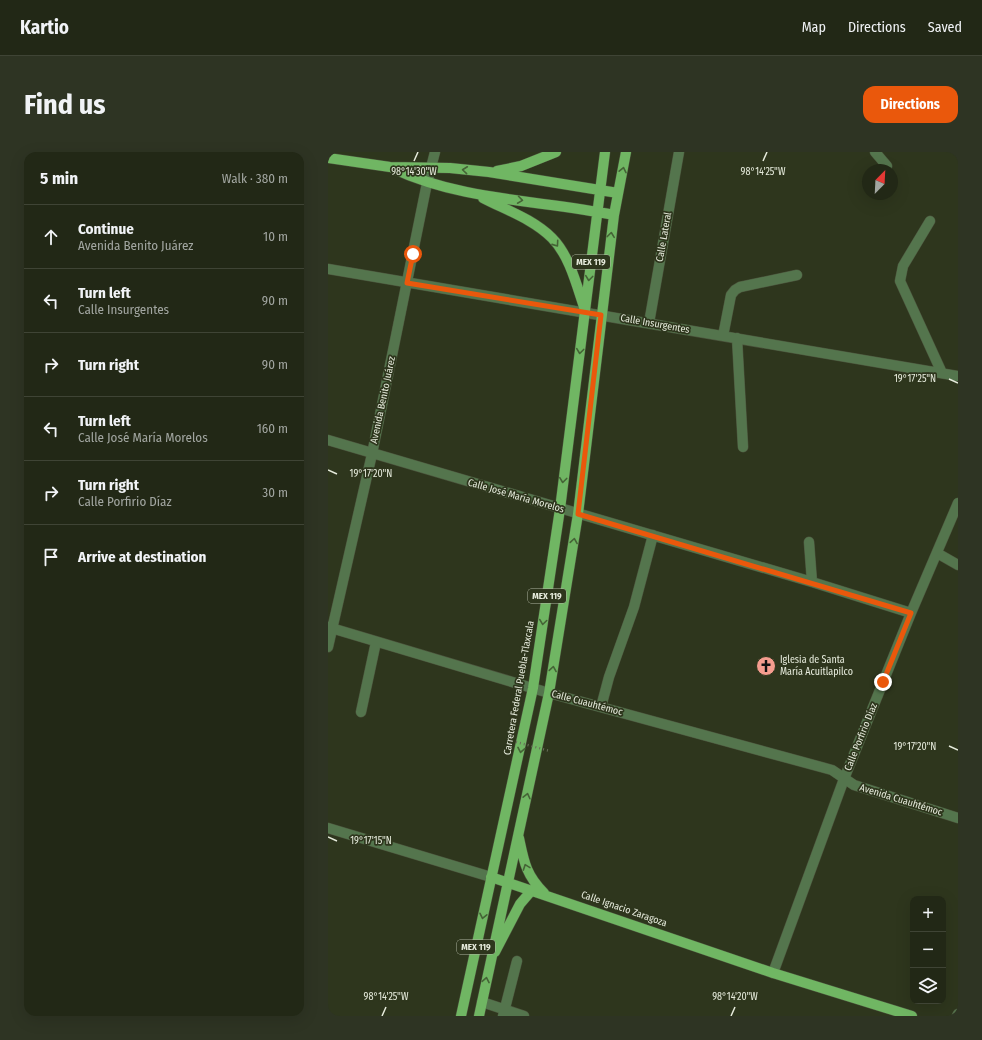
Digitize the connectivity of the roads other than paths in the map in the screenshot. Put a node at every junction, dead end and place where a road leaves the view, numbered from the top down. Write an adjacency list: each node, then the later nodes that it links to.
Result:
1 (435, 152): 10 (street, Avenida Benito Juárez)
2 (556, 152): 11 (main road)
3 (605, 152): 13 (main road, MEX 119)
4 (626, 152): 15 (main road, MEX 119, one-way to 4)
5 (678, 152): 24 (street, Calle Lateral)
6 (875, 152): 8 (street)
7 (328, 158): 9 (main road)
8 (885, 164)
9 (390, 167): 10 (main road); 12 (main road)
10 (432, 168): 11 (main road, one-way to 10); 12 (street, Avenida Benito Juárez)
11 (489, 172): 13 (main road)
12 (427, 183): 14 (main road); 21 (street, Avenida Benito Juárez)
13 (600, 191): 15 (main road); 16 (main road, MEX 119)
14 (476, 194): 16 (main road, one-way to 16); 22 (main road, one-way to 22)
15 (618, 194): 17 (main road, MEX 119)
16 (597, 212): 17 (main road); 22 (main road, MEX 119, one-way to 22)
17 (614, 215): 23 (main road, MEX 119, one-way to 17)
18 (930, 222): 27 (street)
19 (328, 269): 21 (street, Calle Insurgentes)
20 (797, 276): 25 (street)
21 (407, 283): 22 (street, Calle Insurgentes); 31 (street, Avenida Benito Juárez)
22 (585, 312): 23 (street, Calle Insurgentes); 33 (main road, Carretera Federal Puebla-Tlaxcala / MEX 119, one-way to 33)
23 (601, 315): 24 (street, Calle Insurgentes); 34 (main road, MEX 119)
24 (649, 323): 25 (street, Calle Insurgentes)
25 (723, 336): 26 (street, Calle Insurgentes)
26 (737, 338): 27 (street, Calle Insurgentes); 30 (street)
27 (942, 373): 28 (street, Calle Insurgentes)
28 (958, 376)
29 (328, 440): 31 (street, Calle José María Morelos)
30 (743, 447)
31 (372, 454): 33 (street, Calle José María Morelos); 41 (street, Avenida Benito Juárez)
32 (958, 503): 37 (street, Calle Porfirio Díaz)
33 (560, 508): 34 (street, Calle José María Morelos); 44 (main road, Carretera Federal Puebla-Tlaxcala / MEX 119, one-way to 44)
34 (578, 514): 35 (street, Calle José María Morelos); 45 (main road, MEX 119, one-way to 34)
35 (653, 535): 39 (street, Calle José María Morelos); 46 (street)
36 (809, 542): 39 (street)
37 (937, 553): 38 (street); 40 (street, Calle Porfirio Díaz)
38 (958, 565)
39 (812, 582): 40 (street, Calle José María Morelos)
40 (911, 613): 48 (street, Calle Porfirio Díaz)
41 (330, 628): 42 (street, Calle Cuauhtémoc); 43 (street, Avenida Benito Juárez)
42 (376, 642): 44 (street, Calle Cuauhtémoc); 47 (street)
43 (328, 647)
44 (533, 688): 45 (street, Calle Cuauhtémoc); 52 (main road, Carretera Federal Puebla-Tlaxcala / MEX 119, one-way to 52)
45 (549, 693): 46 (street, Calle Cuauhtémoc); 51 (main road, MEX 119, one-way to 45)
46 (601, 707): 48 (street, Calle Cuauhtémoc)
47 (361, 712)
48 (844, 779): 49 (street, Avenida Cuauhtémoc); 58 (street, Calle Porfirio Díaz)
49 (958, 818)
50 (328, 828): 52 (street, Calle Ignacio Zaragoza)
51 (518, 834): 53 (main road, MEX 119); 55 (main road, one-way to 51)
52 (491, 877): 53 (main road, Calle Ignacio Zaragoza); 61 (main road, Carretera Federal Puebla-Tlaxcala / MEX 119, one-way to 61)
53 (508, 883): 54 (main road, Calle Ignacio Zaragoza); 56 (main road, MEX 119)
54 (532, 890): 55 (main road, Calle Ignacio Zaragoza); 56 (main road)
55 (545, 895): 58 (main road, Calle Ignacio Zaragoza)
56 (490, 958): 59 (main road, MEX 119, one-way to 56)
57 (517, 961): 60 (street)
58 (772, 973): 64 (main road, Calle Ignacio Zaragoza)
59 (482, 1002): 60 (street); 62 (main road, MEX 119)
60 (503, 1013): 63 (street)
61 (461, 1016)
62 (479, 1016)
63 (524, 1016)
64 (912, 1016)

